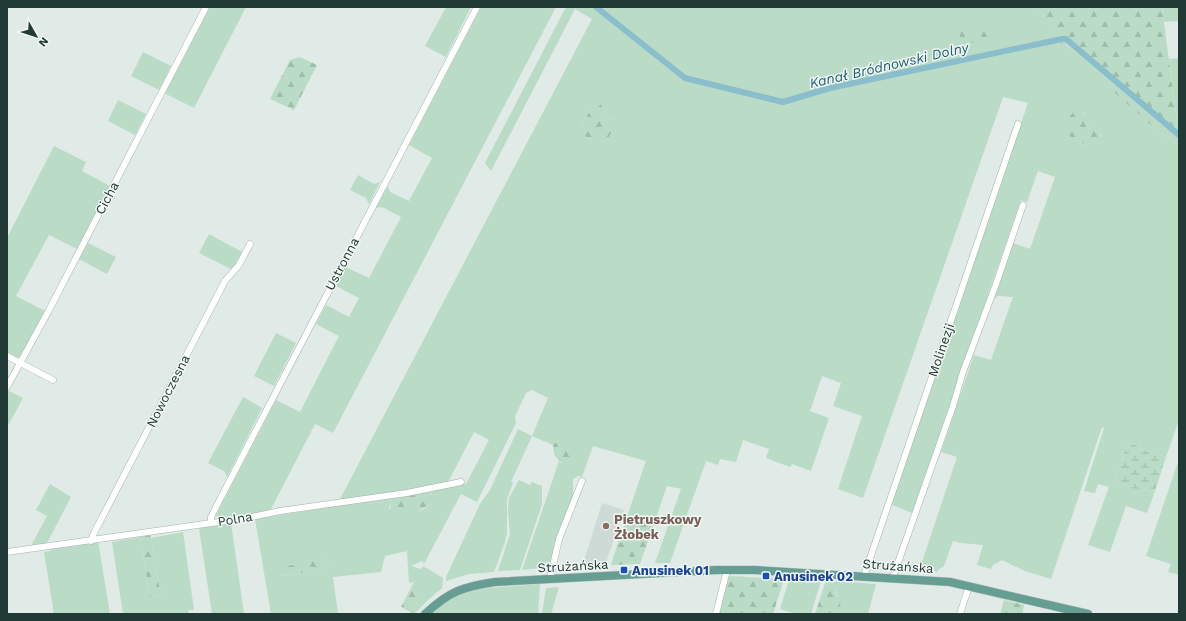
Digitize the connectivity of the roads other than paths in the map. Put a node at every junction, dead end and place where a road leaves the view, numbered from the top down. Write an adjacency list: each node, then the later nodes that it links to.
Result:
1 (206, 7): 7 (street, Cicha)
2 (477, 7): 12 (street, Ustronna)
3 (1018, 124): 16 (street, Molinezji)
4 (1023, 205): 17 (street)
5 (250, 244): 13 (street, Nowoczesna)
6 (7, 356): 7 (street)
7 (20, 363): 8 (street); 9 (street, Cicha)
8 (53, 380)
9 (7, 387)
10 (582, 481): 18 (street)
11 (461, 482): 12 (street, Polna)
12 (211, 523): 13 (street, Polna)
13 (91, 541): 14 (street, Polna)
14 (7, 552)
15 (727, 570): 16 (main road, Strużańska); 18 (main road, Strużańska); 21 (street)
16 (864, 576): 17 (main road, Strużańska)
17 (893, 578): 19 (main road, Strużańska)
18 (550, 579): 20 (main road, Strużańska)
19 (969, 586): 22 (street); 23 (main road, Strużańska)
20 (425, 614)
21 (716, 614)
22 (960, 614)
23 (1088, 614)

